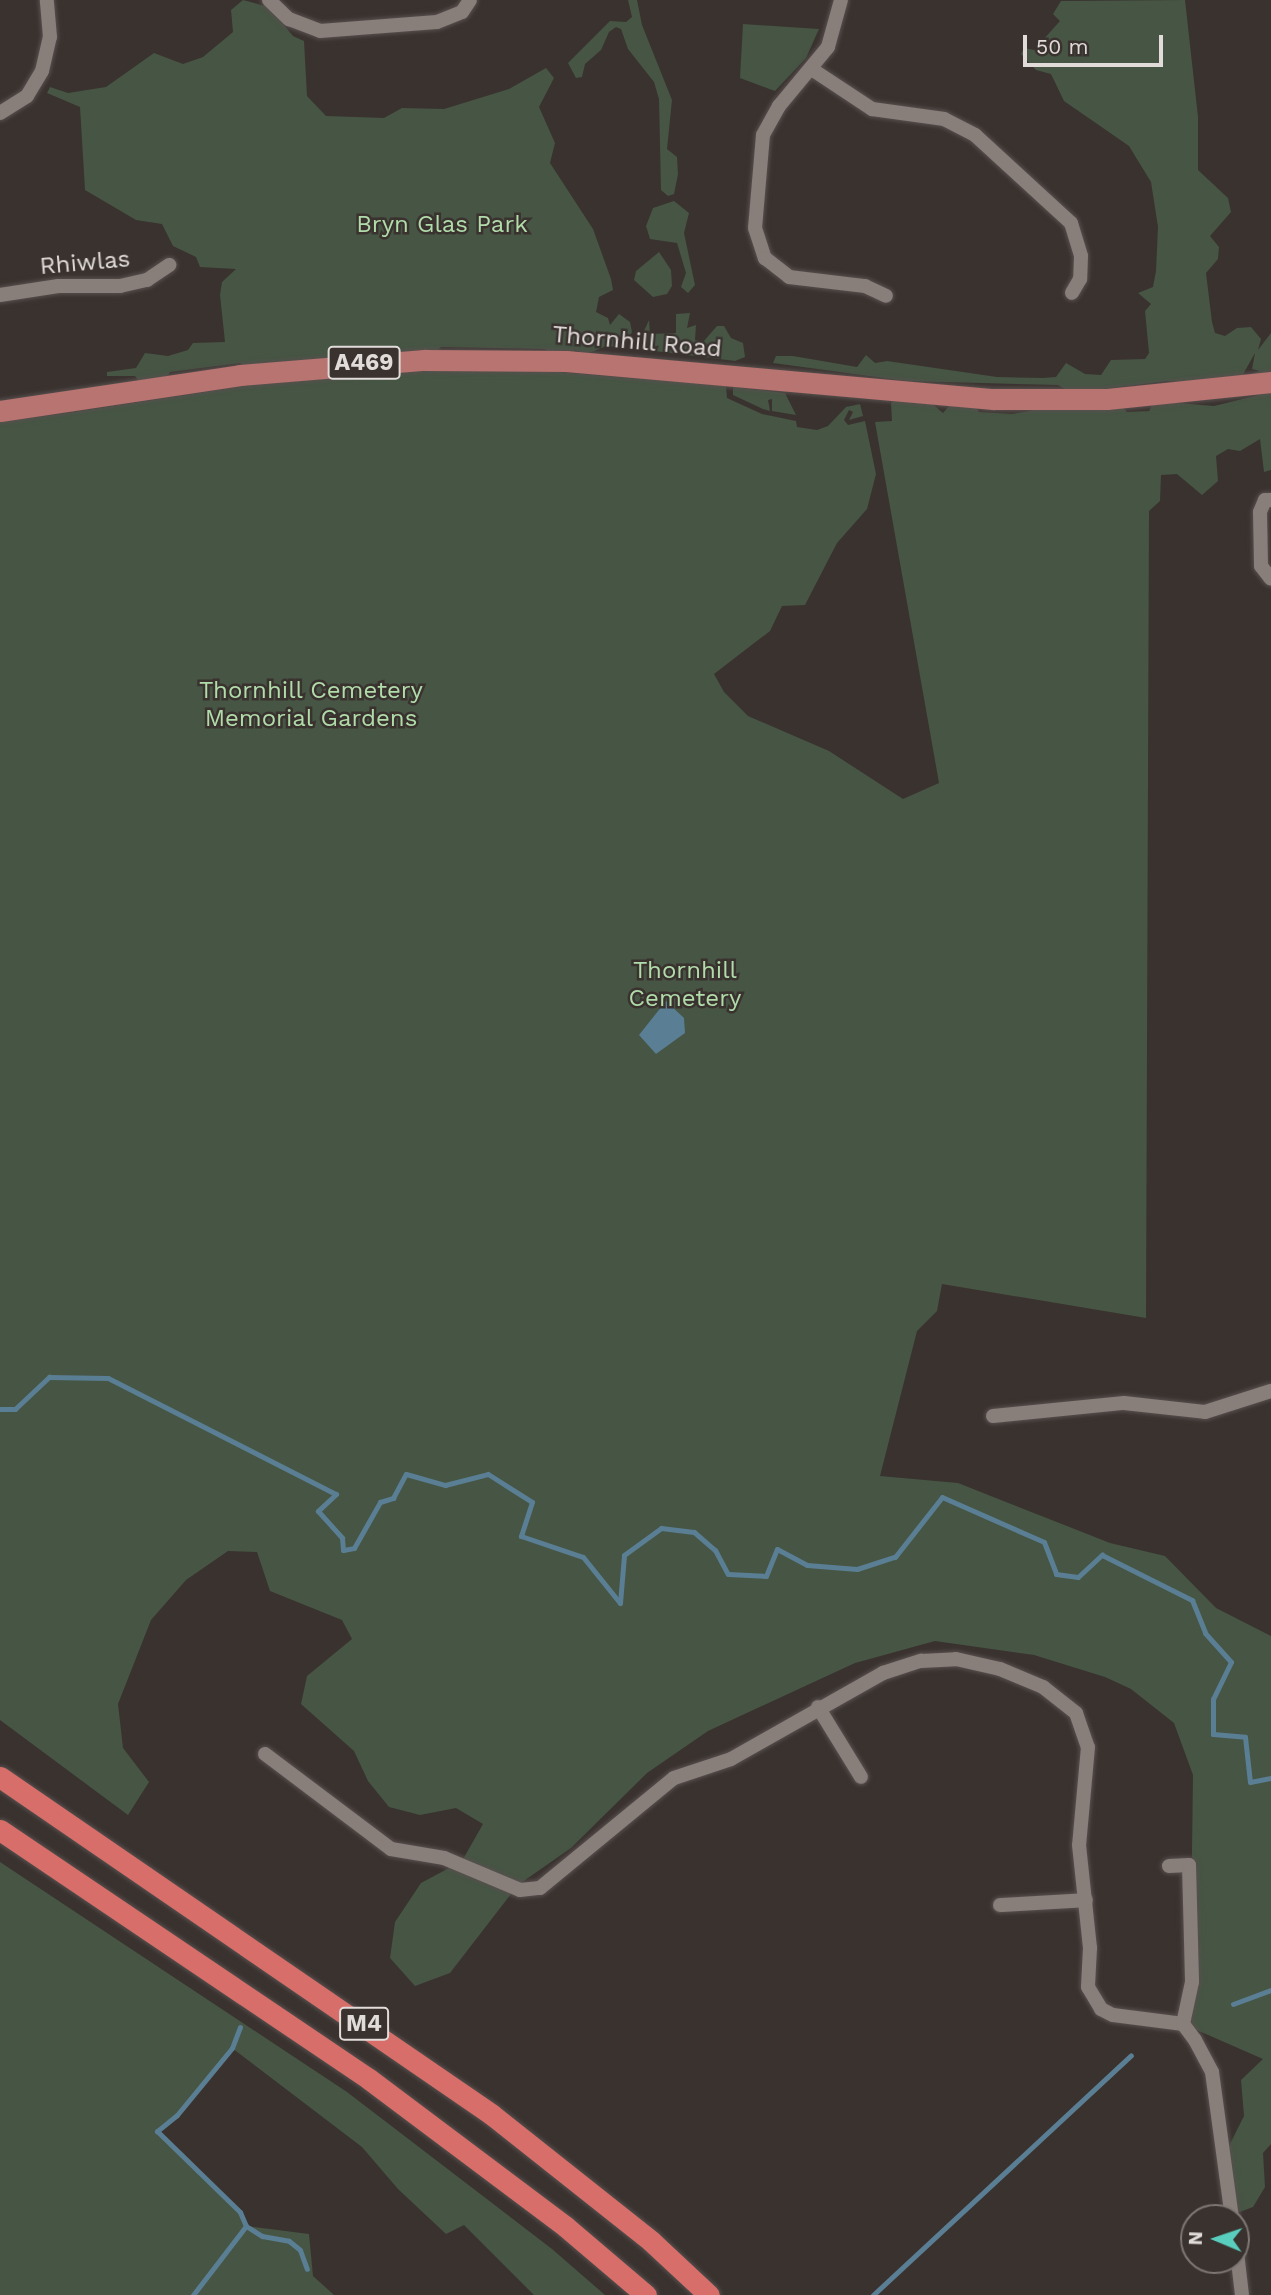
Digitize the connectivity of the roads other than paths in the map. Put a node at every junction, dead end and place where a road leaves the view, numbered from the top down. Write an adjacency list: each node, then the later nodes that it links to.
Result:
1 (47, 0): 6 (street)
2 (269, 0): 3 (street)
3 (470, 0)
4 (841, 0): 5 (street)
5 (813, 71): 8 (street); 10 (street)
6 (0, 113)
7 (169, 265): 9 (street, Rhiwlas)
8 (1072, 293)
9 (0, 295)
10 (886, 296)
11 (1271, 382): 12 (main road, Thornhill Road / A469)
12 (0, 411)
13 (1271, 500): 14 (street)
14 (1271, 579)
15 (1271, 1391): 16 (street)
16 (993, 1416)
17 (818, 1707): 18 (street); 20 (street); 23 (street)
18 (265, 1754)
19 (0, 1777): 29 (highway, M4)
20 (861, 1777)
21 (0, 1830): 28 (highway, M4)
22 (1169, 1866): 25 (street)
23 (1086, 1900): 24 (street); 25 (street)
24 (1000, 1905)
25 (1182, 2024): 26 (street)
26 (1230, 2204)
27 (1240, 2274): 30 (street)
28 (646, 2295)
29 (709, 2295)
30 (1242, 2295)

